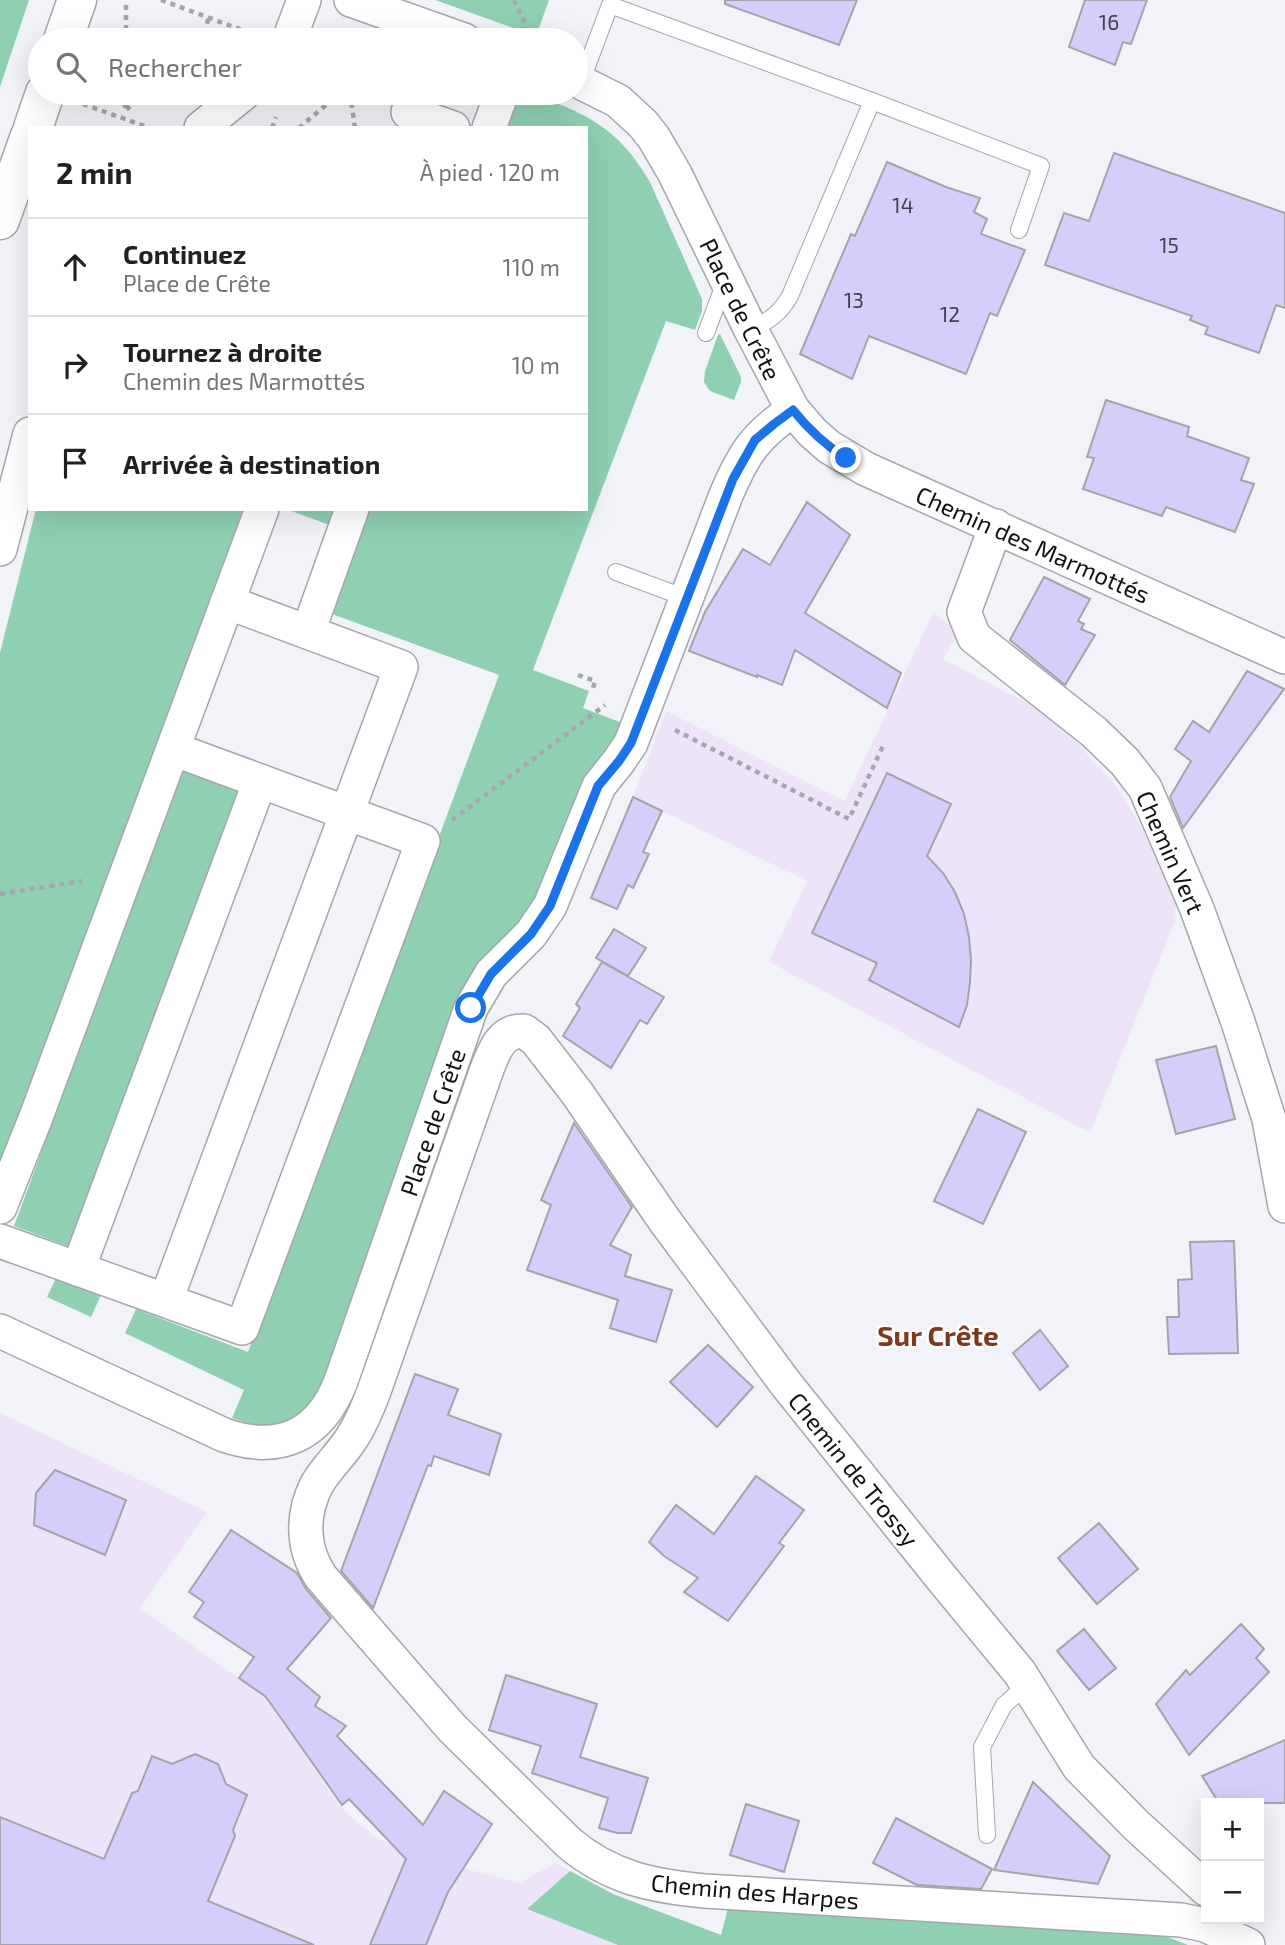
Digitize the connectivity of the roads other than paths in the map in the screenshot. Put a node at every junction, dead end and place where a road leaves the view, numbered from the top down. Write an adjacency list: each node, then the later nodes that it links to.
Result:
1 (77, 0): 4 (main road)
2 (304, 0): 5 (street)
3 (351, 0): 6 (street)
4 (67, 28)
5 (294, 28)
6 (423, 28)
7 (588, 57): 9 (lane)
8 (588, 86): 21 (street, Place de Crête)
9 (872, 101): 20 (lane); 22 (lane)
10 (53, 105): 14 (main road)
11 (229, 105): 15 (street)
12 (498, 105): 17 (street)
13 (409, 111): 16 (street)
14 (35, 126)
15 (203, 126)
16 (448, 126)
17 (490, 126)
18 (28, 142): 19 (main road)
19 (0, 220)
20 (1020, 229)
21 (726, 280): 22 (street, Place de Crête); 23 (lane)
22 (751, 330): 24 (street, Place de Crête)
23 (706, 333)
24 (793, 410): 28 (street, Chemin des Marmottés); 31 (street, Place de Crête)
25 (28, 442): 29 (street)
26 (261, 511): 32 (street)
27 (351, 511): 33 (street)
28 (996, 526): 34 (street, Chemin des Marmottés); 39 (street, Chemin Vert)
29 (0, 549)
30 (616, 572): 31 (lane)
31 (685, 598): 44 (street, Place de Crête)
32 (227, 602): 33 (street); 35 (street)
33 (308, 632): 37 (street)
34 (1285, 657)
35 (173, 749): 36 (street); 40 (street)
36 (260, 781): 37 (street); 42 (street)
37 (347, 813): 43 (street); 43 (street)
38 (524, 1031): 45 (street, Place de Crête); 46 (street, Chemin de Trossy)
39 (1285, 1206)
40 (0, 1207)
41 (0, 1241): 42 (street)
42 (78, 1269): 43 (street)
43 (166, 1300)
44 (0, 1331)
45 (309, 1557): 50 (street, Chemin des Harpes)
46 (1028, 1684): 47 (lane); 48 (street, Chemin de Trossy)
47 (987, 1835)
48 (1201, 1884)
49 (1237, 1924): 51 (street)
50 (1248, 1945)
51 (1256, 1945)

